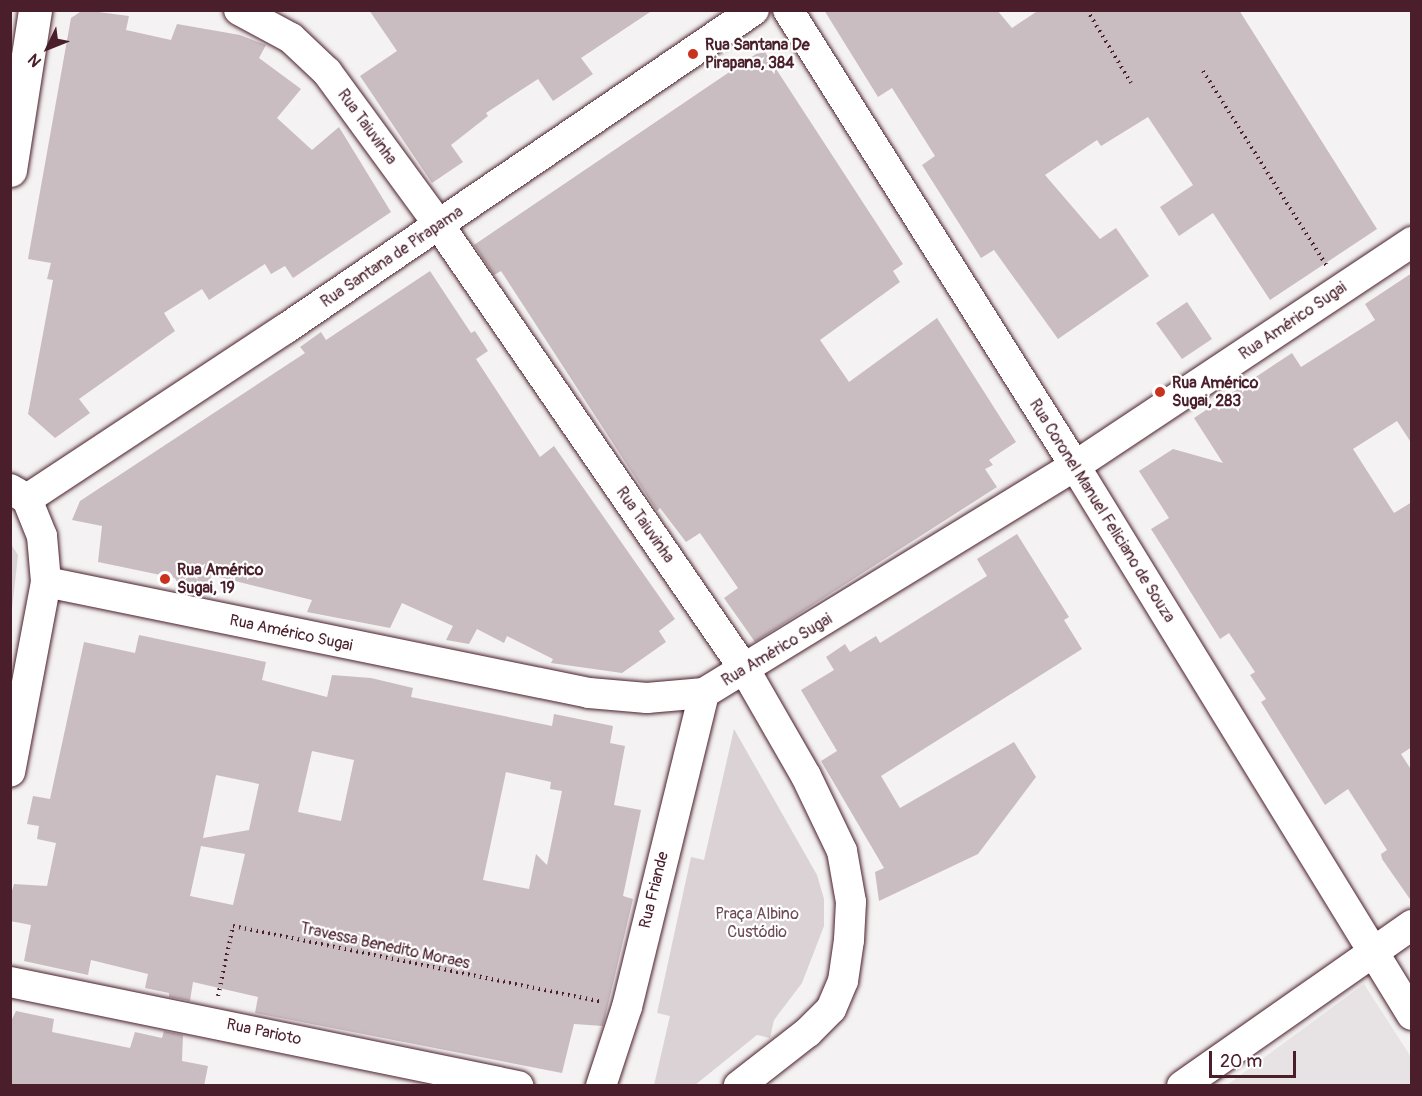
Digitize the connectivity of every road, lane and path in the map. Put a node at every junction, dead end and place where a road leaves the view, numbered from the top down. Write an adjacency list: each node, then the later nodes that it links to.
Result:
1 (35, 10): 8 (street)
2 (239, 10): 9 (street, Rua Taiuvinha)
3 (754, 10): 9 (street, Rua Santana de Pirapama)
4 (788, 10): 12 (street, Rua Coronel Manuel Feliciano de Souza)
5 (1088, 10): 7 (path)
6 (1203, 71): 11 (path)
7 (1131, 83)
8 (10, 170)
9 (439, 225): 13 (street, Rua Santana de Pirapama); 15 (street, Rua Taiuvinha)
10 (1412, 242): 11 (street, Rua Américo Sugai)
11 (1341, 289): 12 (street, Rua Américo Sugai)
12 (1075, 466): 15 (street, Rua Américo Sugai); 19 (street, Rua Coronel Manuel Feliciano de Souza)
13 (19, 494): 14 (street)
14 (46, 582): 16 (street, Rua Américo Sugai); 17 (street)
15 (745, 670): 16 (street, Rua Américo Sugai); 26 (street, Rua Taiuvinha)
16 (704, 693): 21 (street, Rua Friande)
17 (10, 772)
18 (1412, 925): 19 (street)
19 (1373, 951): 22 (street, Rua Coronel Manuel Feliciano de Souza); 27 (street)
20 (10, 982): 23 (street, Rua Parioto)
21 (627, 1007): 23 (path, Travessa Benedito Moraes); 25 (street, Rua Friande)
22 (1412, 1015)
23 (212, 1021): 24 (street, Rua Parioto)
24 (518, 1086)
25 (601, 1086)
26 (739, 1086)
27 (1182, 1086)

